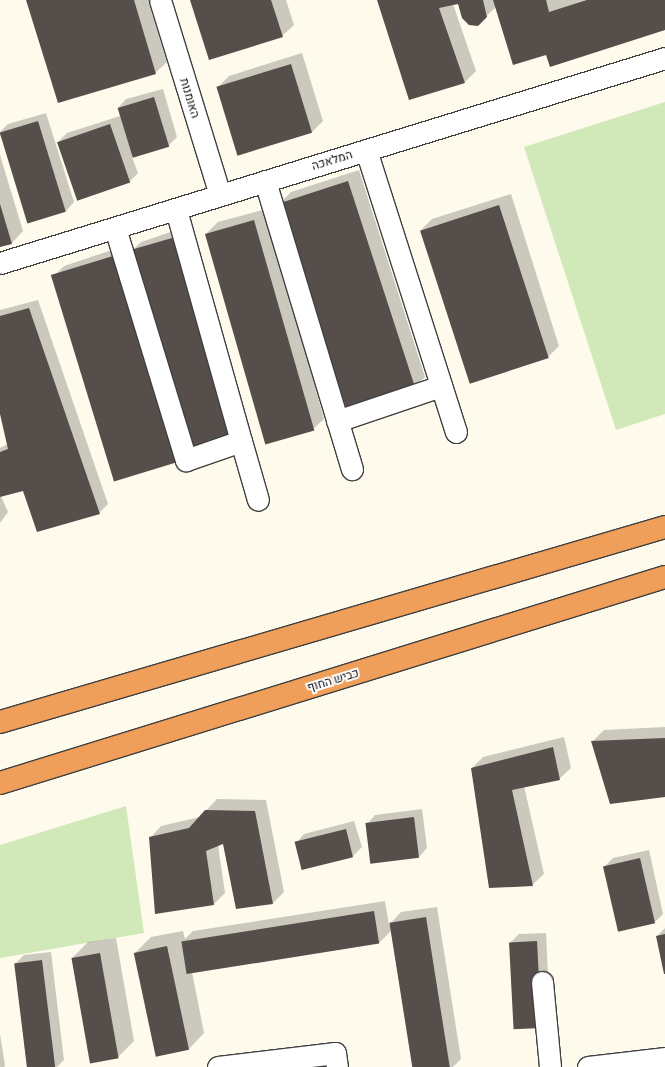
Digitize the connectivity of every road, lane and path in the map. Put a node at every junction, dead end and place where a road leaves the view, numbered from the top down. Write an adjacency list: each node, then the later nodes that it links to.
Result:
1 (160, 0): 5 (street, האומנות)
2 (665, 58): 3 (street, המלאכה)
3 (366, 150): 4 (street, המלאכה); 9 (street)
4 (264, 181): 5 (street, המלאכה); 10 (street)
5 (220, 195): 6 (street, המלאכה)
6 (176, 209): 7 (street, המלאכה); 12 (street)
7 (115, 228): 8 (street, המלאכה); 12 (street)
8 (0, 263)
9 (441, 386): 10 (street); 11 (street)
10 (337, 421): 13 (street)
11 (456, 432)
12 (241, 441): 14 (street)
13 (352, 469)
14 (258, 500)
15 (665, 528): 17 (highway)
16 (665, 577): 18 (highway, כביש החוף)
17 (0, 722)
18 (0, 783)
19 (542, 982): 23 (street)
20 (665, 1058): 24 (street)
21 (336, 1060): 22 (street)
22 (218, 1067)
23 (550, 1067)
24 (588, 1067)

